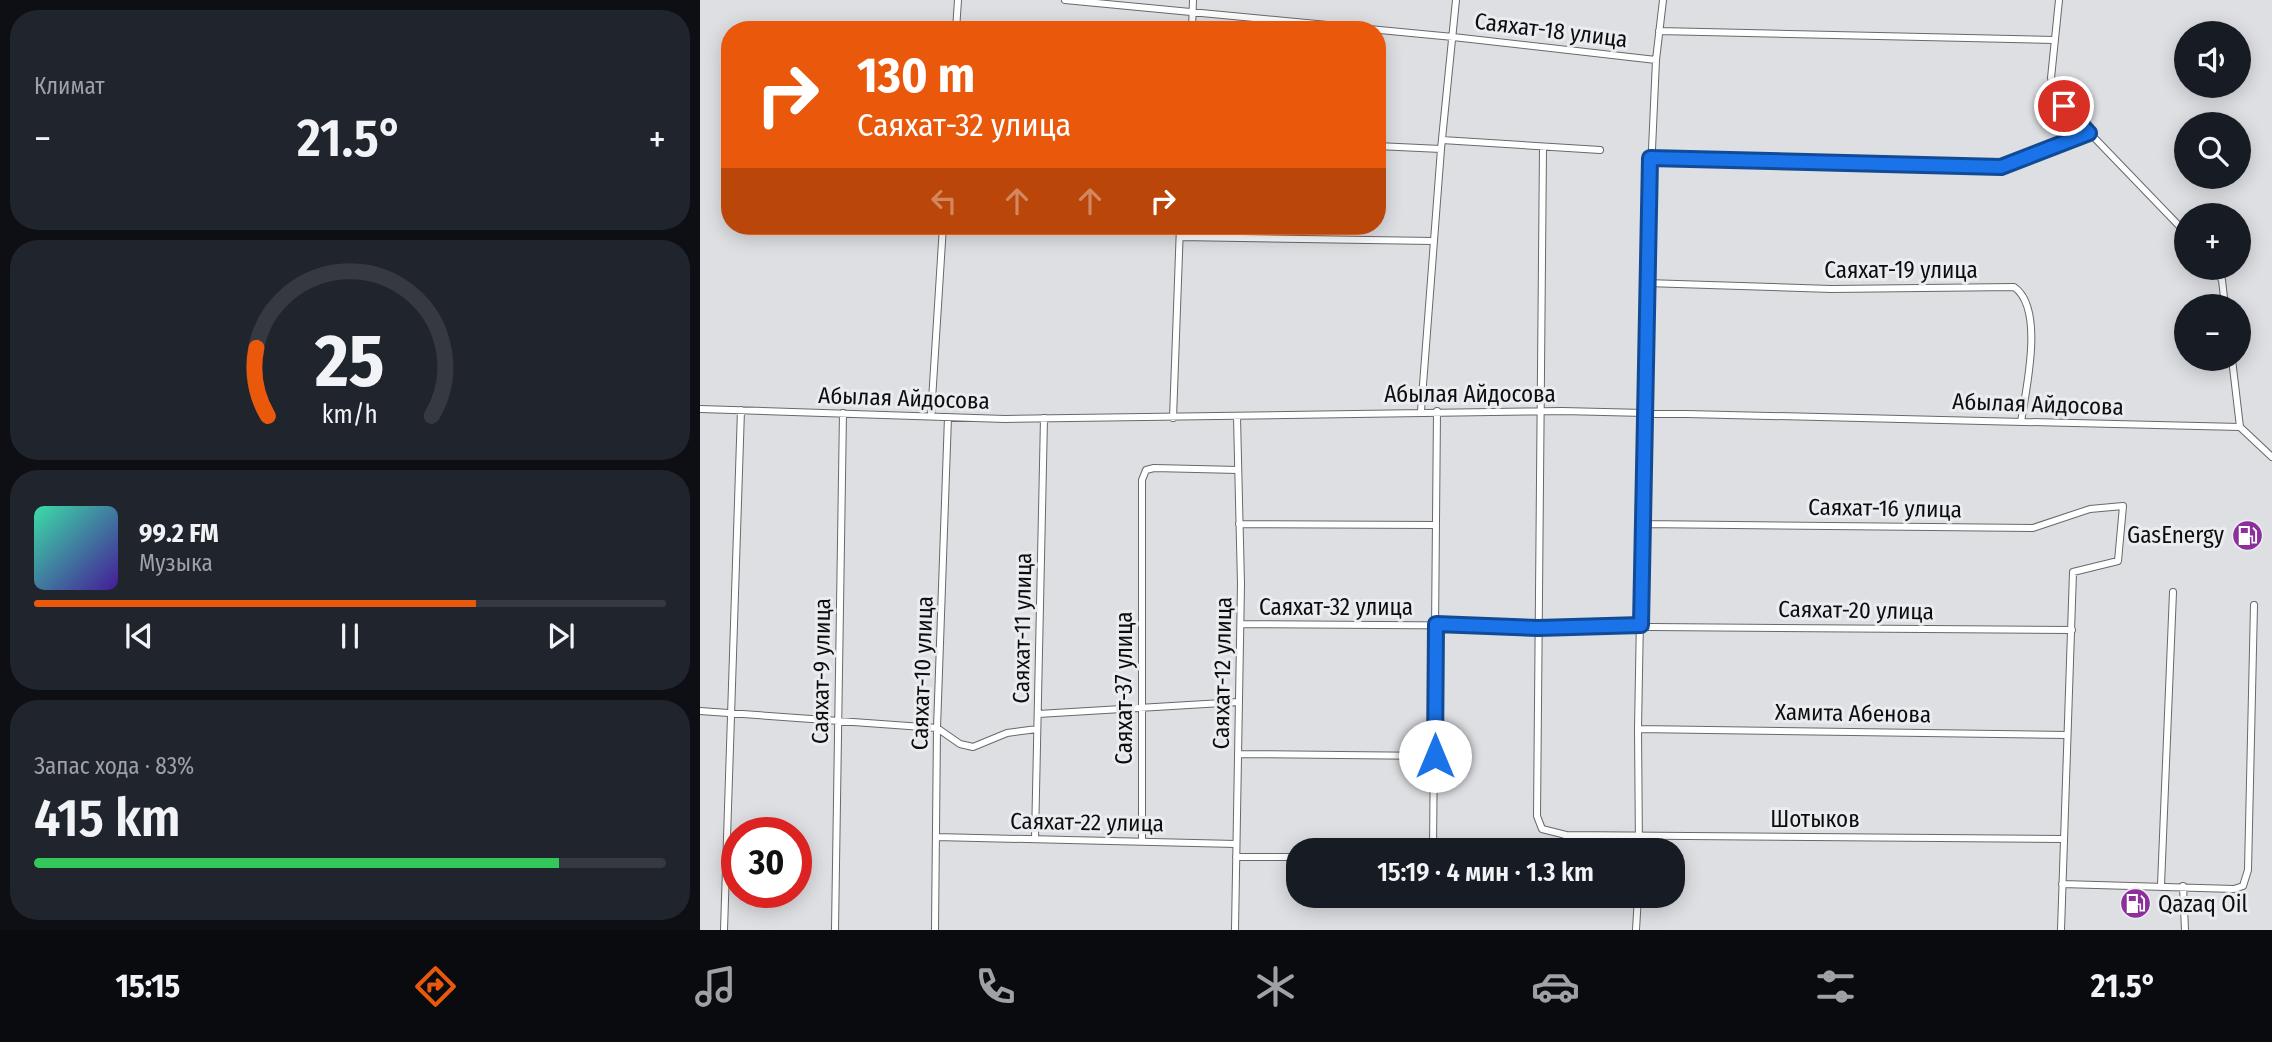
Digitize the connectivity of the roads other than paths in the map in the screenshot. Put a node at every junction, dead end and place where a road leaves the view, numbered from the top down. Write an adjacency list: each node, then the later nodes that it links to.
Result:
1 (958, 0): 8 (street)
2 (1065, 0): 7 (street, Саяхат-18 улица)
3 (1193, 0): 7 (street)
4 (1456, 0): 13 (street)
5 (1663, 0): 12 (street)
6 (2059, 0): 14 (street)
7 (1193, 12): 9 (street); 10 (street, Саяхат-18 улица)
8 (957, 21)
9 (1192, 21)
10 (1287, 21)
11 (1386, 30): 13 (street, Саяхат-18 улица)
12 (1659, 31): 14 (street, Саяхат-18 улица); 15 (street)
13 (1454, 37): 15 (street, Саяхат-18 улица); 17 (street)
14 (2054, 40): 16 (street)
15 (1656, 60): 22 (street)
16 (2089, 133): 22 (street); 23 (street)
17 (1442, 140): 19 (street); 20 (street)
18 (1386, 146): 20 (street)
19 (1543, 148): 21 (street); 33 (street)
20 (1441, 149): 26 (street)
21 (1600, 150)
22 (1650, 158): 27 (street)
23 (2174, 221)
24 (942, 235): 36 (street)
25 (1180, 237): 26 (street); 40 (street)
26 (1433, 241): 31 (street)
27 (1646, 282): 34 (street); 41 (street, Саяхат-19 улица)
28 (2233, 371): 42 (street)
29 (700, 409): 30 (street, Абылая Айдосова)
30 (741, 410): 35 (street, Абылая Айдосова); 58 (street)
31 (1421, 411): 32 (street, Абылая Айдосова); 38 (street, Абылая Айдосова)
32 (1437, 411): 33 (street, Абылая Айдосова); 47 (street)
33 (1541, 412): 34 (street, Абылая Айдосова); 53 (street)
34 (1644, 412): 41 (street, Абылая Айдосова); 46 (street)
35 (843, 413): 36 (street, Абылая Айдосова); 60 (street, Саяхат-9 улица)
36 (931, 416): 37 (street, Абылая Айдосова)
37 (948, 417): 39 (street, Абылая Айдосова); 61 (street, Саяхат-10 улица)
38 (1237, 417): 40 (street, Абылая Айдосова); 44 (street, Саяхат-12 улица)
39 (1044, 418): 40 (street, Абылая Айдосова); 59 (street, Саяхат-11 улица)
40 (1173, 418)
41 (2021, 422): 42 (street, Абылая Айдосова)
42 (2240, 427): 43 (street)
43 (2272, 457)
44 (1238, 470): 45 (street, Саяхат-12 улица); 56 (street, Саяхат-37 улица)
45 (1239, 524): 47 (street); 50 (street, Саяхат-12 улица)
46 (1642, 524): 52 (street); 54 (street, Саяхат-16 улица)
47 (1436, 525): 51 (street)
48 (2173, 592): 80 (street)
49 (2253, 605): 81 (street)
50 (1241, 624): 51 (street, Саяхат-32 улица); 55 (street, Саяхат-12 улица)
51 (1436, 624): 53 (street, Саяхат-32 улица); 66 (street)
52 (1641, 625): 53 (street, Саяхат-32 улица); 54 (street, Саяхат-20 улица); 63 (street)
53 (1538, 628): 67 (street)
54 (2071, 630): 64 (street)
55 (1239, 702): 56 (street); 65 (street, Саяхат-12 улица)
56 (1141, 708): 59 (street); 75 (street, Саяхат-37 улица)
57 (700, 711): 58 (street)
58 (733, 713): 60 (street); 83 (street)
59 (1038, 714): 62 (street, Саяхат-11 улица)
60 (837, 719): 61 (street); 84 (street, Саяхат-9 улица)
61 (937, 728): 62 (street); 68 (street, Саяхат-10 улица)
62 (1037, 729): 73 (street, Саяхат-11 улица)
63 (1638, 729): 64 (street, Хамита Абенова); 71 (street)
64 (2067, 735): 74 (street)
65 (1239, 754): 66 (street); 76 (street, Саяхат-12 улица)
66 (1435, 756): 69 (street)
67 (1566, 835): 70 (street); 71 (street, Шотыков)
68 (936, 837): 73 (street, Саяхат-22 улица); 85 (street, Саяхат-10 улица)
69 (1433, 838)
70 (1566, 838)
71 (1639, 838)
72 (1685, 838): 74 (street, Шотыков)
73 (1035, 839): 75 (street, Саяхат-22 улица)
74 (2063, 839): 79 (street)
75 (1142, 841): 76 (street, Саяхат-22 улица)
76 (1236, 844): 77 (street, Саяхат-12 улица)
77 (1236, 857): 78 (street); 86 (street, Саяхат-12 улица)
78 (1286, 857)
79 (2062, 884): 80 (street); 88 (street)
80 (2161, 884): 81 (street)
81 (2183, 886): 89 (street)
82 (1637, 908): 87 (street)
83 (724, 930)
84 (835, 930)
85 (935, 930)
86 (1235, 930)
87 (1636, 930)
88 (2061, 930)
89 (2185, 930)

